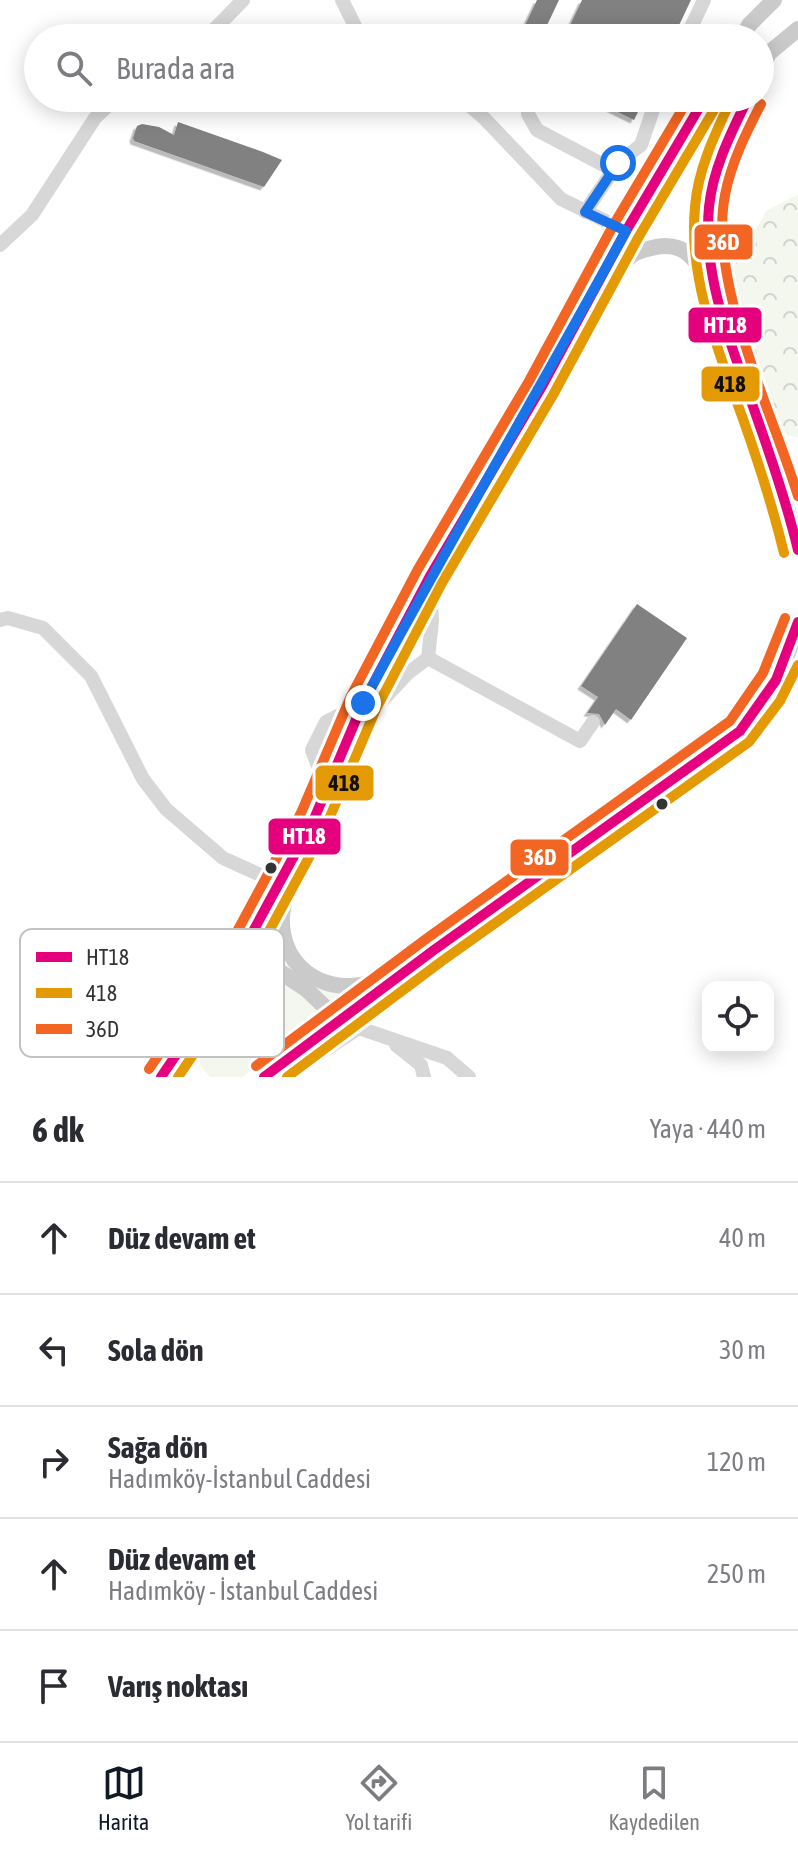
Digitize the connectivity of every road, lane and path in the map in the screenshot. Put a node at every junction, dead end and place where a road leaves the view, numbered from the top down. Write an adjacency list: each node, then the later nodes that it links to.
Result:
1 (243, 0): 5 (street)
2 (342, 0): 6 (street)
3 (704, 0): 7 (street)
4 (774, 0): 8 (main road)
5 (220, 24)
6 (354, 24)
7 (693, 24)
8 (750, 24)
9 (798, 29): 10 (main road)
10 (774, 49)
11 (101, 112): 20 (street)
12 (477, 112): 18 (street)
13 (528, 112): 17 (street)
14 (652, 112): 17 (street)
15 (697, 112): 19 (main road)
16 (741, 112): 21 (main road)
17 (613, 170): 18 (street)
18 (585, 212): 19 (street)
19 (626, 231): 22 (main road)
20 (0, 245)
21 (726, 326): 22 (main road); 23 (main road)
22 (541, 388): 24 (main road)
23 (798, 550)
24 (430, 576): 27 (street); 28 (main road)
25 (0, 620): 33 (street)
26 (798, 622): 37 (main road)
27 (428, 658): 29 (street); 30 (street)
28 (363, 703): 30 (main road); 31 (street)
29 (593, 722)
30 (348, 738): 31 (main road)
31 (326, 788): 32 (main road)
32 (314, 819): 33 (main road); 35 (main road)
33 (280, 884): 34 (main road)
34 (255, 929)
35 (283, 929)
36 (284, 935): 37 (main road)
37 (434, 950): 39 (main road)
38 (284, 976): 39 (main road)
39 (329, 1028): 44 (main road)
40 (390, 1039): 42 (street); 45 (street); 47 (street)
41 (174, 1057): 43 (main road)
42 (423, 1071): 46 (street)
43 (161, 1077)
44 (264, 1077)
45 (284, 1077)
46 (435, 1077)
47 (469, 1077)

